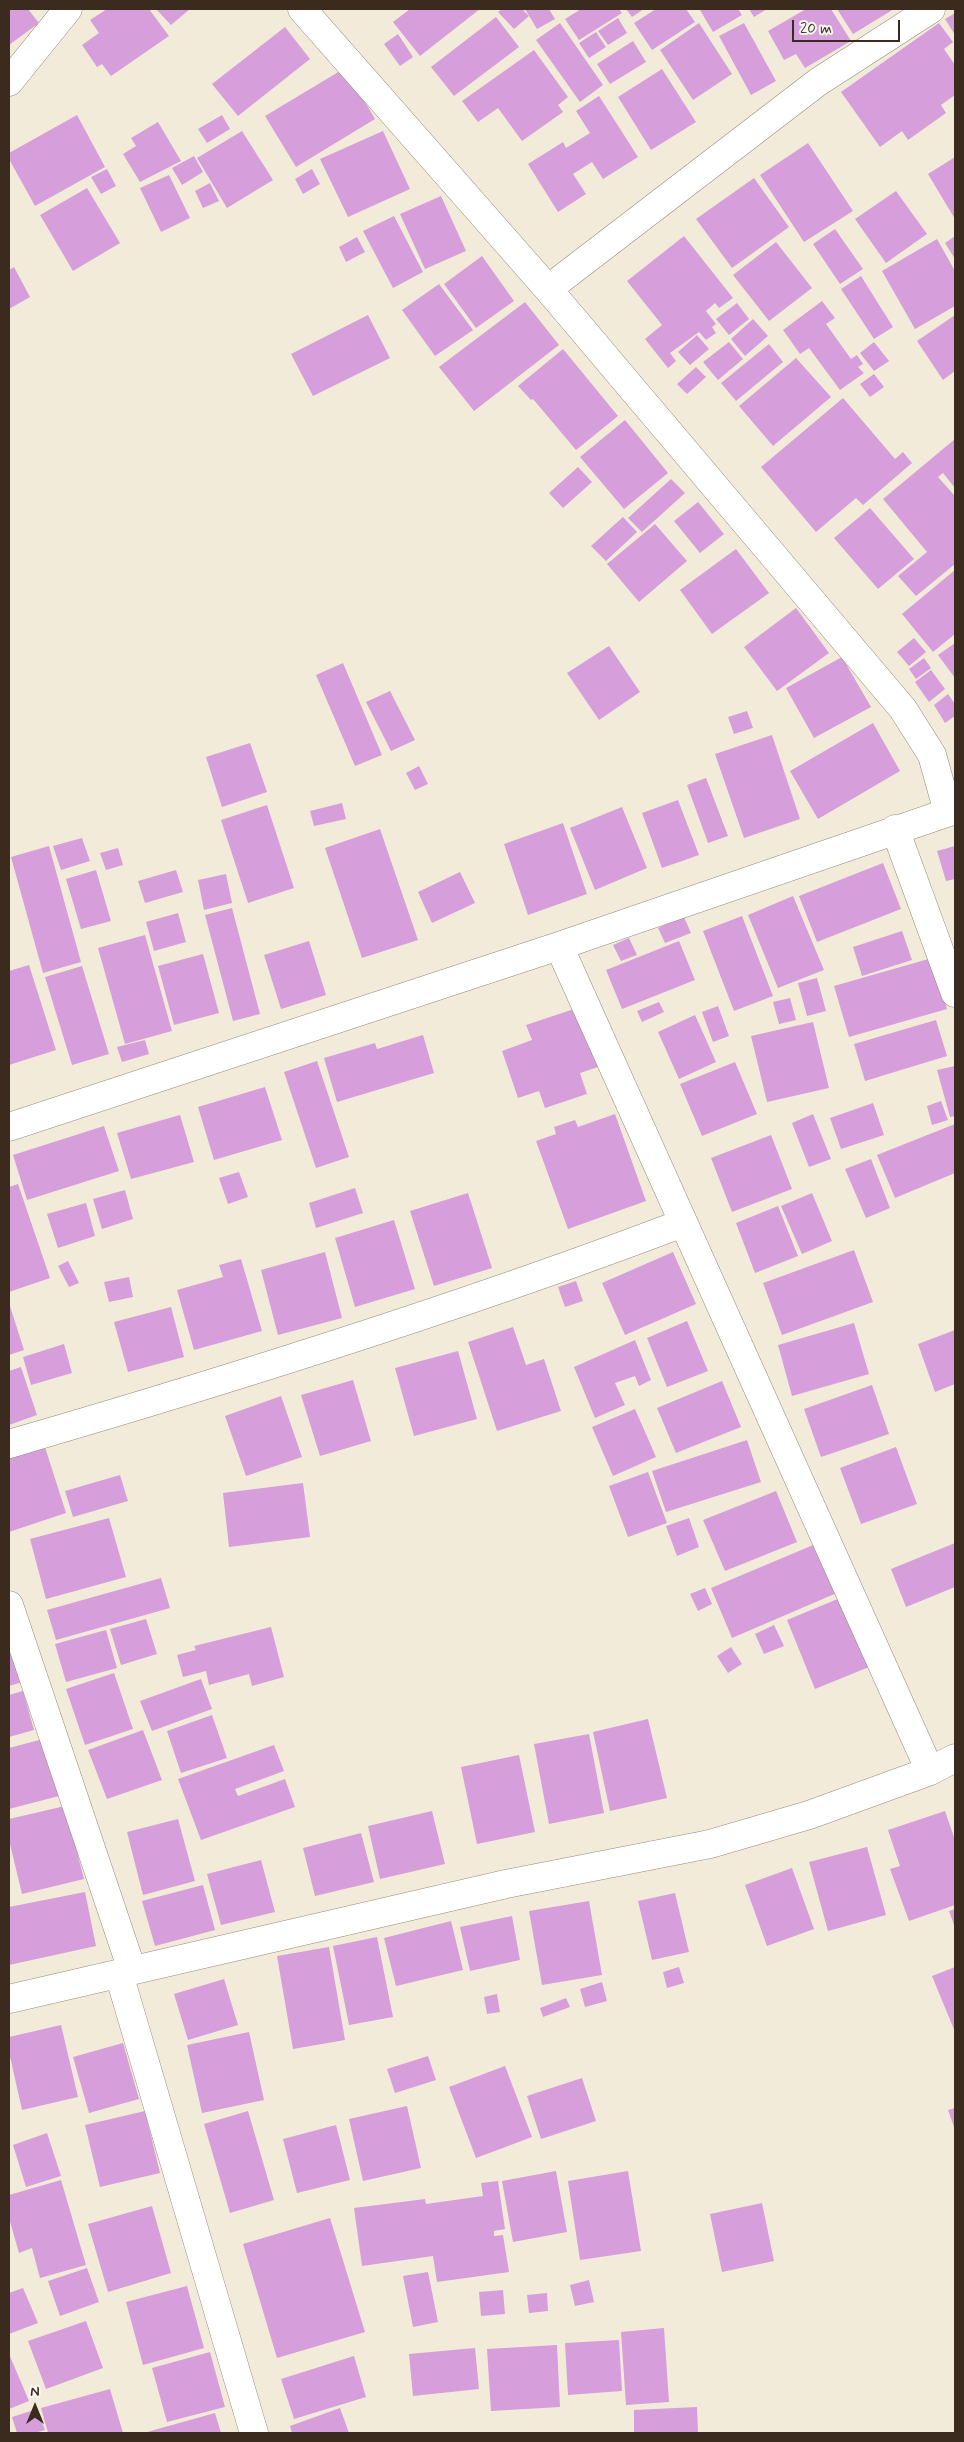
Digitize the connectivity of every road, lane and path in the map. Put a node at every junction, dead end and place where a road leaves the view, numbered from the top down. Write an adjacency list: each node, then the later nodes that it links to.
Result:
1 (68, 9): 4 (street)
2 (302, 9): 5 (street)
3 (931, 9): 5 (street)
4 (9, 82)
5 (548, 289): 6 (street)
6 (952, 811): 7 (street)
7 (895, 829): 8 (street); 9 (street)
8 (559, 946): 10 (street); 11 (street)
9 (955, 993)
10 (9, 1127)
11 (683, 1223): 12 (street); 15 (street)
12 (9, 1444)
13 (9, 1605): 16 (street)
14 (955, 1758): 15 (street)
15 (930, 1771): 16 (street)
16 (125, 1972): 17 (street); 18 (street)
17 (9, 1999)
18 (254, 2433)

